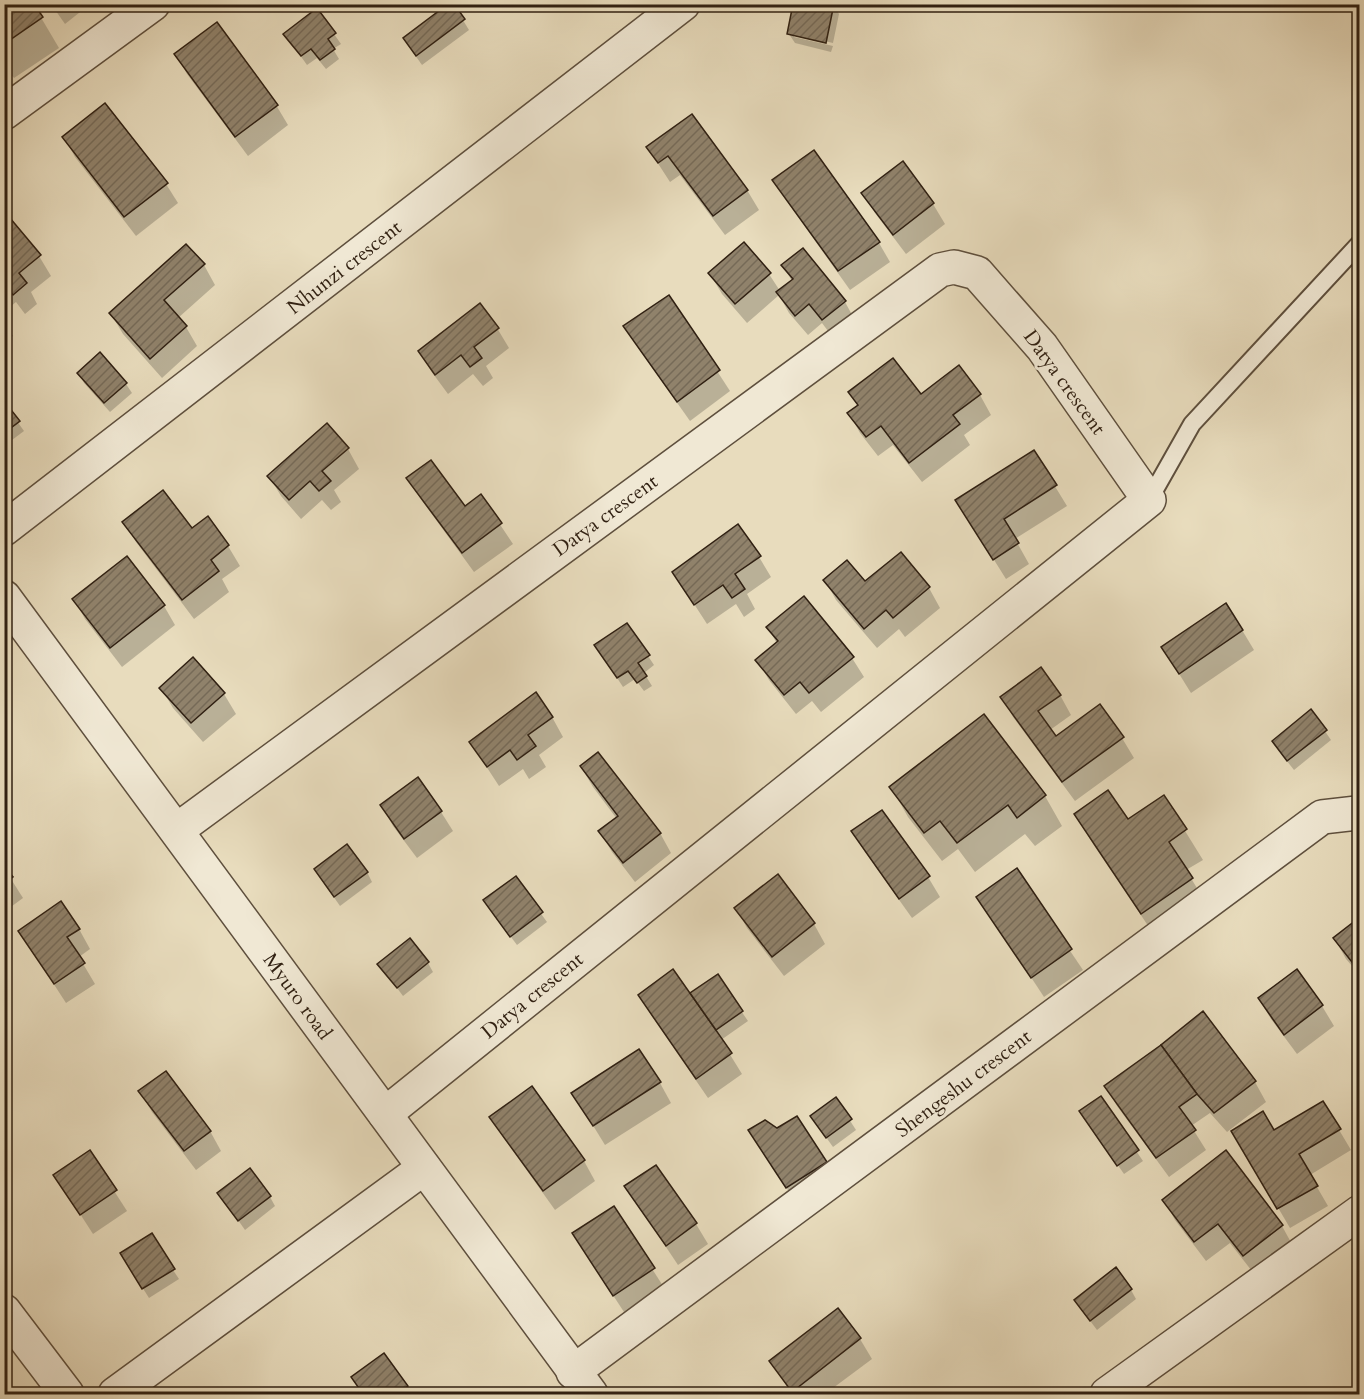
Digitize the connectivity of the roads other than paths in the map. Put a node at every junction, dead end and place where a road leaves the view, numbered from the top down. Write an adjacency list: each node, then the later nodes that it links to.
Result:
1 (153, 4): 3 (street)
2 (683, 4): 6 (street, Nhunzi crescent)
3 (4, 113)
4 (1359, 243): 5 (lane)
5 (1149, 500): 9 (street, Datya crescent); 10 (street, Datya crescent)
6 (4, 529)
7 (4, 597): 9 (street, Myuro road)
8 (1359, 814): 14 (street, Shengeshu crescent)
9 (177, 830): 10 (street, Myuro road)
10 (385, 1114): 11 (street, Myuro road)
11 (424, 1168): 14 (street, Myuro road); 16 (street)
12 (1359, 1212): 17 (street)
13 (4, 1311): 15 (street)
14 (582, 1383)
15 (67, 1395)
16 (115, 1395)
17 (1107, 1395)

